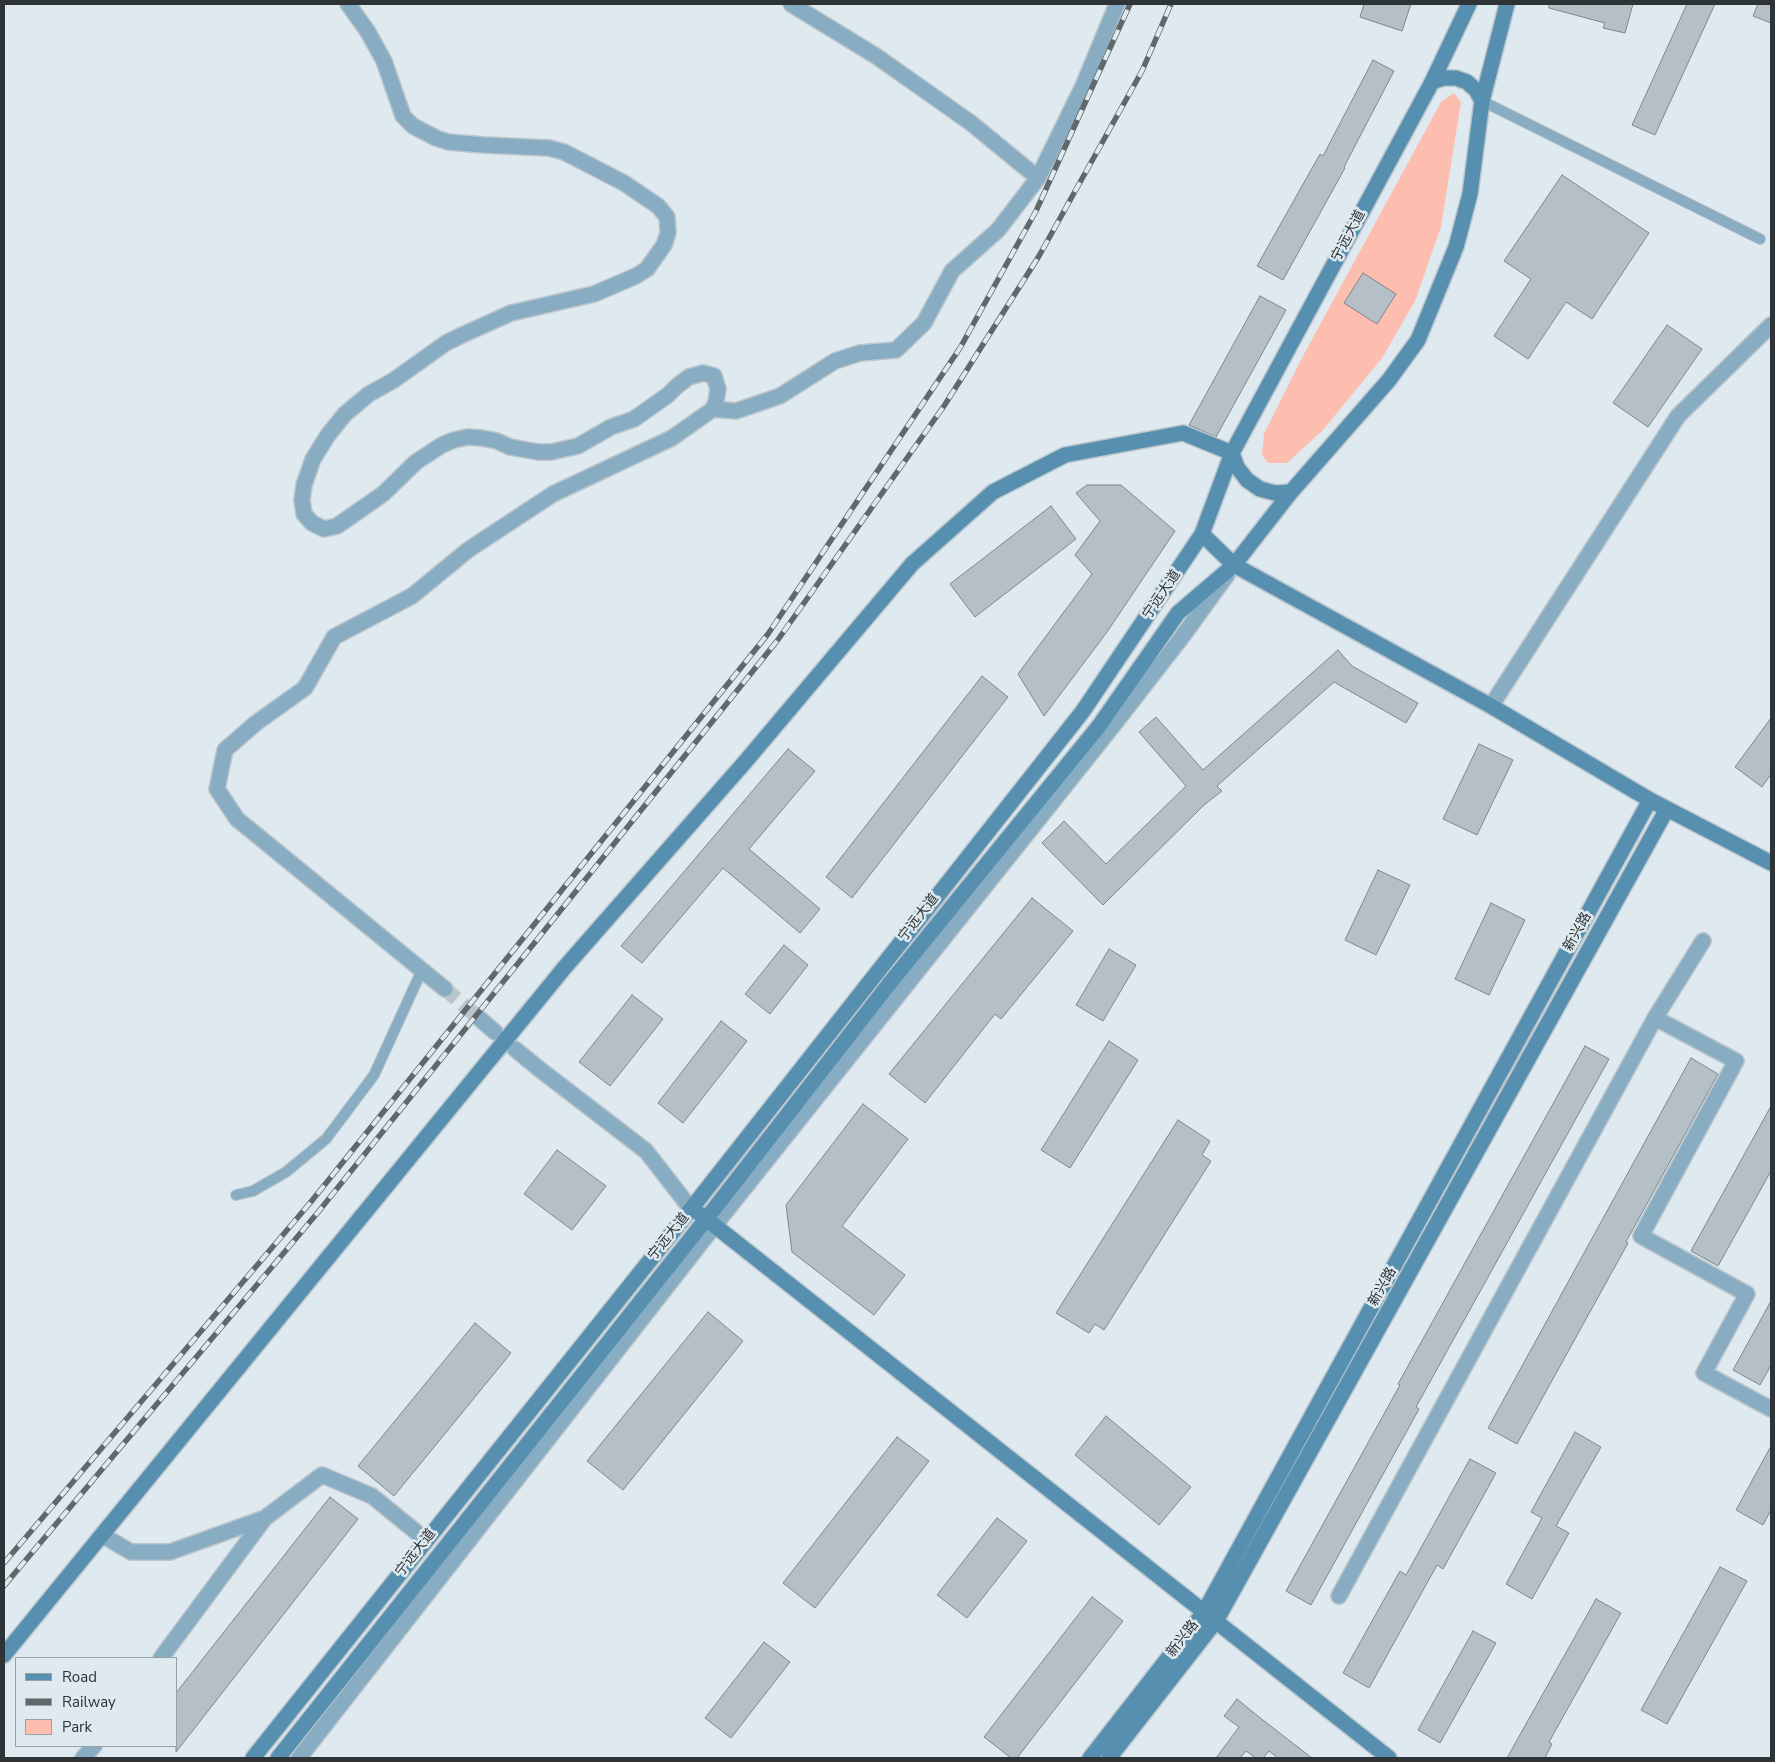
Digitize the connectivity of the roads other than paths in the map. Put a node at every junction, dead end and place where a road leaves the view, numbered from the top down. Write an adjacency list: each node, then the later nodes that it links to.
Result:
1 (348, 4): 12 (street)
2 (791, 4): 6 (street)
3 (1117, 4): 9 (street)
4 (1469, 4): 7 (main road, 宁远大道)
5 (1508, 4): 8 (main road, 宁远大道)
6 (808, 8): 9 (street)
7 (1432, 82): 8 (main road); 13 (main road, 宁远大道)
8 (1482, 101): 10 (lane); 14 (main road, 宁远大道)
9 (1038, 178): 12 (street)
10 (1760, 239)
11 (1771, 325): 17 (street)
12 (713, 409): 22 (street)
13 (1232, 452): 14 (main road); 15 (main road, 宁远大道); 33 (main road)
14 (1291, 492): 16 (main road, 宁远大道)
15 (1202, 534): 16 (main road); 29 (main road, 宁远大道)
16 (1234, 565): 17 (main road); 30 (main road, 宁远大道)
17 (1492, 706): 18 (main road)
18 (1650, 800): 19 (main road); 36 (main road, 新兴路)
19 (1667, 809): 20 (main road); 36 (main road, 新兴路)
20 (1771, 863)
21 (1703, 941): 24 (street)
22 (422, 970): 23 (street); 28 (lane)
23 (445, 989)
24 (1656, 1018): 31 (street); 35 (street)
25 (480, 1019): 26 (street)
26 (495, 1032)
27 (515, 1049): 29 (street)
28 (236, 1194)
29 (692, 1209): 30 (main road); 34 (main road, 宁远大道)
30 (711, 1222): 36 (main road); 42 (main road, 宁远大道); 43 (street, 宁远大道)
31 (1771, 1410)
32 (265, 1518): 33 (street); 34 (street); 38 (street)
33 (102, 1535): 37 (main road)
34 (426, 1540): 41 (main road, 宁远大道)
35 (1339, 1596)
36 (1210, 1616): 44 (main road, 新兴路); 45 (main road, 新兴路); 46 (main road)
37 (4, 1655)
38 (162, 1657)
39 (93, 1747): 40 (street)
40 (84, 1758)
41 (254, 1758)
42 (278, 1758)
43 (299, 1758)
44 (1090, 1758)
45 (1109, 1758)
46 (1390, 1758)

